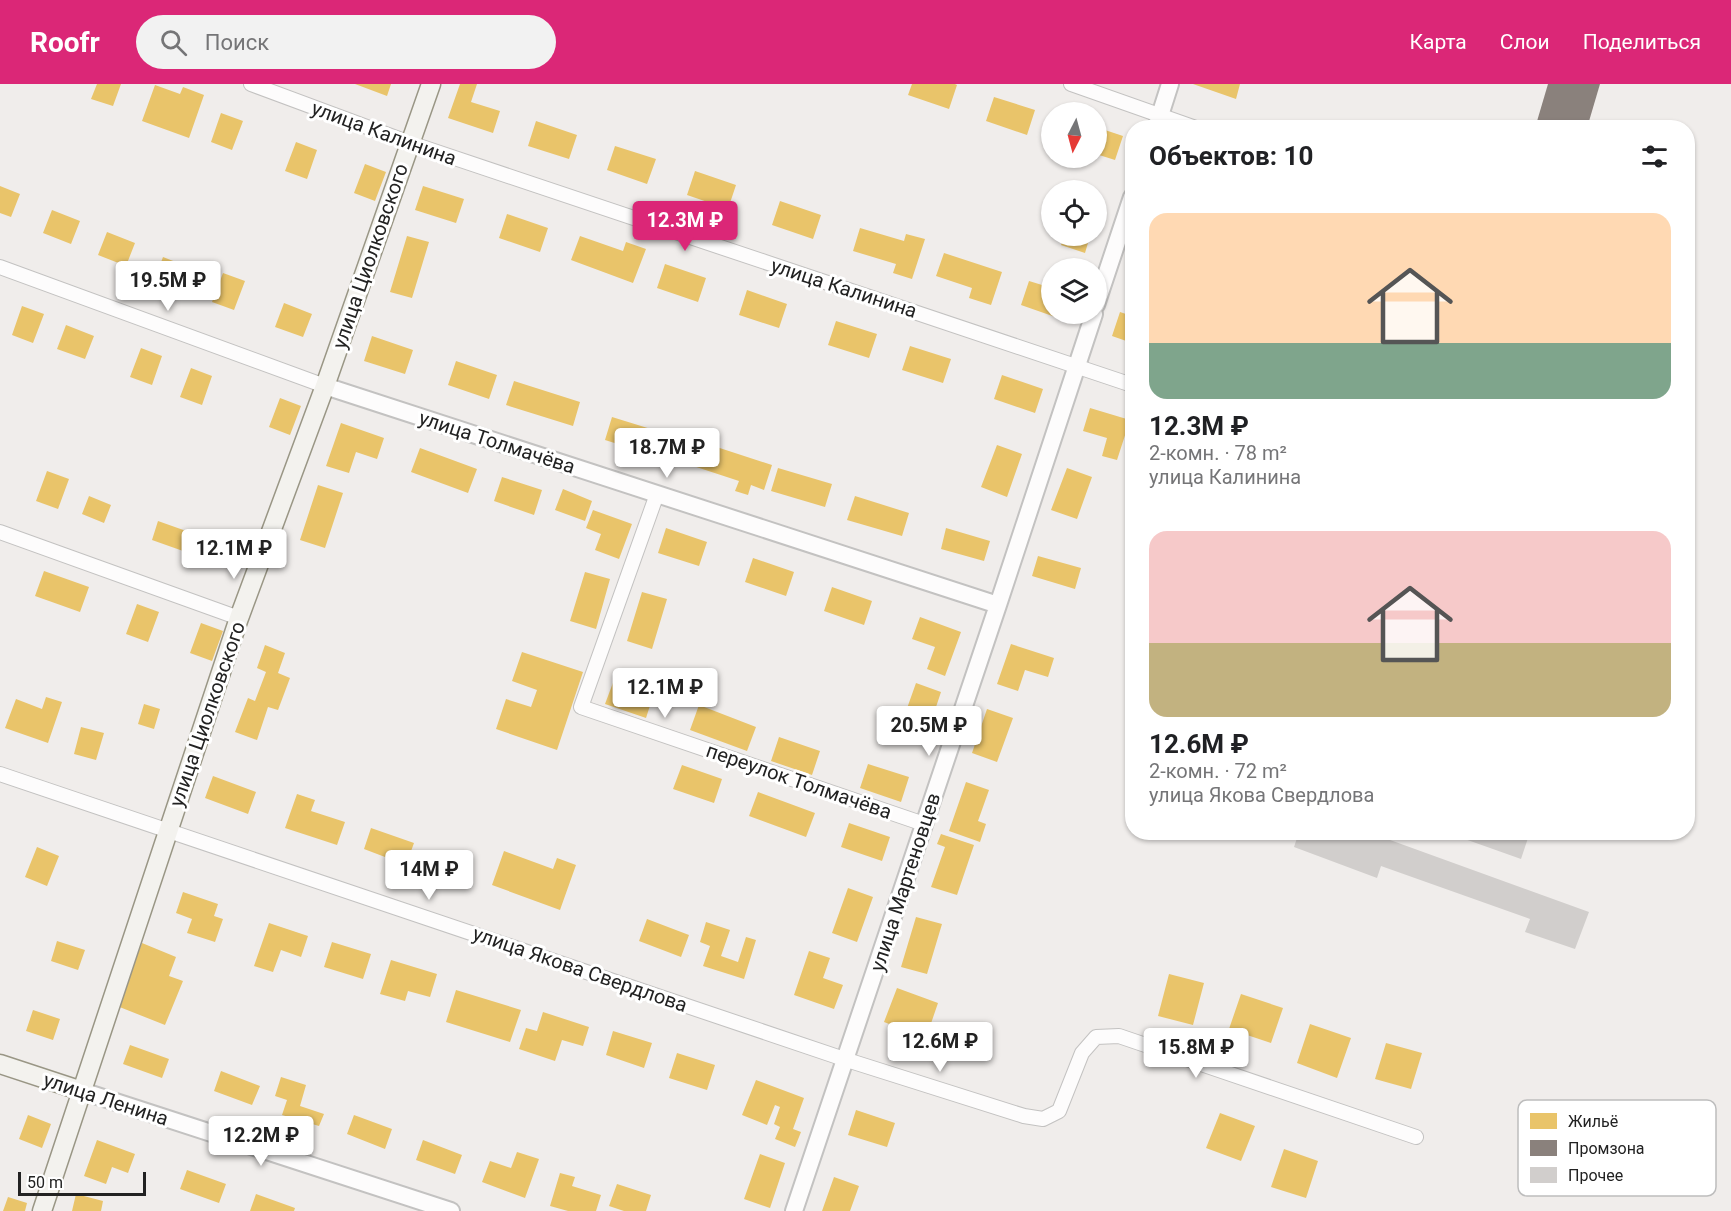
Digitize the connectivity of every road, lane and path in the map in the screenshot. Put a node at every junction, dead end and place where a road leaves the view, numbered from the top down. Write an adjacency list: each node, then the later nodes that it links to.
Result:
1 (251, 84): 7 (street, улица Калинина)
2 (430, 84): 7 (main road, улица Циолковского)
3 (1071, 84): 5 (street)
4 (1170, 84): 6 (street)
5 (1156, 120)
6 (1158, 120)
7 (410, 143): 12 (street, улица Калинина); 14 (main road, улица Циолковского)
8 (1125, 218): 10 (street)
9 (0, 267): 14 (street, улица Толмачёва)
10 (1107, 272)
11 (1091, 324): 12 (street, улица Мартеновцев)
12 (1076, 366): 13 (street, улица Калинина); 17 (street, улица Мартеновцев)
13 (1125, 383)
14 (325, 386): 15 (street, улица Толмачёва); 18 (main road, улица Циолковского)
15 (657, 494): 17 (street, улица Толмачёва); 20 (street, переулок Толмачёва)
16 (0, 532): 18 (street)
17 (998, 605): 20 (street, улица Мартеновцев)
18 (239, 618): 21 (main road, улица Циолковского)
19 (0, 774): 21 (street, улица Якова Свердлова)
20 (924, 824): 22 (street, улица Мартеновцев)
21 (168, 829): 22 (street, улица Якова Свердлова); 24 (main road, улица Циолковского)
22 (847, 1060): 25 (street, улица Якова Свердлова); 28 (street, улица Мартеновцев)
23 (0, 1064): 24 (main road, улица Ленина)
24 (82, 1091): 26 (main road, улица Циолковского); 27 (street, улица Ленина)
25 (1416, 1137)
26 (42, 1211)
27 (451, 1211)
28 (794, 1211)

